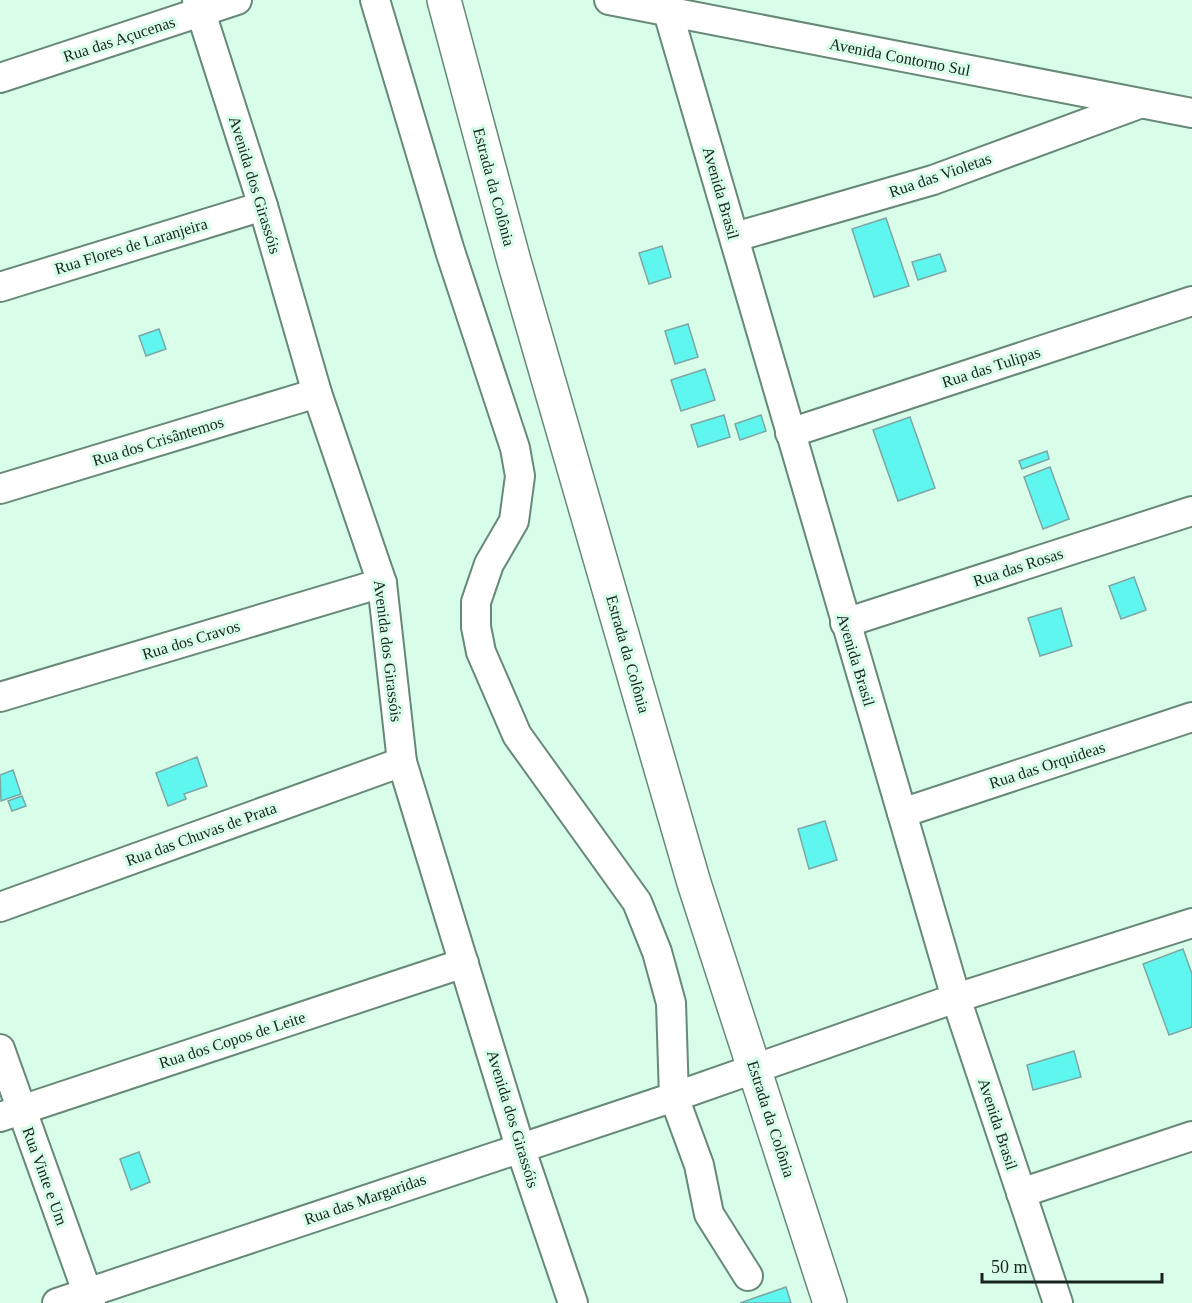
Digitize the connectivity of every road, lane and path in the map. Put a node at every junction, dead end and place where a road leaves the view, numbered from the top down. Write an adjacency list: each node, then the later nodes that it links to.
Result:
1 (237, 0): 5 (street, Rua das Açucenas)
2 (375, 0): 30 (street)
3 (444, 0): 29 (main road, Estrada da Colônia)
4 (609, 0): 6 (street, Avenida Contorno Sul)
5 (199, 6): 7 (street, Rua das Açucenas); 10 (street, Avenida dos Girassóis)
6 (668, 12): 8 (street, Avenida Contorno Sul); 11 (street, Avenida Brasil)
7 (0, 78)
8 (1141, 103): 9 (street, Avenida Contorno Sul); 11 (street, Rua das Violetas)
9 (1192, 113)
10 (263, 206): 12 (street, Rua Flores de Laranjeira); 14 (street, Avenida dos Girassóis)
11 (735, 237): 15 (street, Avenida Brasil)
12 (0, 287)
13 (1192, 301): 15 (street, Rua das Tulipas)
14 (317, 393): 16 (street, Rua dos Crisântemos); 18 (street, Avenida dos Girassóis)
15 (790, 433): 19 (street, Avenida Brasil)
16 (0, 489)
17 (1192, 511): 19 (street, Rua das Rosas)
18 (382, 583): 20 (street, Rua dos Cravos); 22 (street, Avenida dos Girassóis)
19 (845, 623): 23 (street, Avenida Brasil)
20 (0, 697)
21 (1192, 717): 23 (street, Rua das Orquideas)
22 (402, 762): 24 (street, Rua das Chuvas de Prata); 26 (street, Avenida dos Girassóis)
23 (902, 813): 27 (street, Avenida Brasil)
24 (0, 907)
25 (1192, 923): 27 (street, Rua das Margaridas)
26 (464, 963): 31 (street, Rua dos Copos de Leite); 33 (street, Avenida dos Girassóis)
27 (957, 998): 29 (street, Rua das Margaridas); 34 (street, Avenida Brasil)
28 (0, 1049): 31 (street, Rua Vinte e Um)
29 (755, 1069): 30 (street, Rua das Margaridas); 39 (main road, Estrada da Colônia)
30 (674, 1097): 33 (street, Rua das Margaridas); 35 (street)
31 (10, 1113): 36 (street, Rua Vinte e Um)
32 (1192, 1136): 34 (street)
33 (520, 1147): 36 (street, Rua das Margaridas); 38 (street, Avenida dos Girassóis)
34 (1021, 1193): 40 (street, Avenida Brasil)
35 (748, 1276)
36 (89, 1298): 37 (street, Rua das Margaridas)
37 (57, 1303)
38 (573, 1303)
39 (830, 1303)
40 (1058, 1303)

